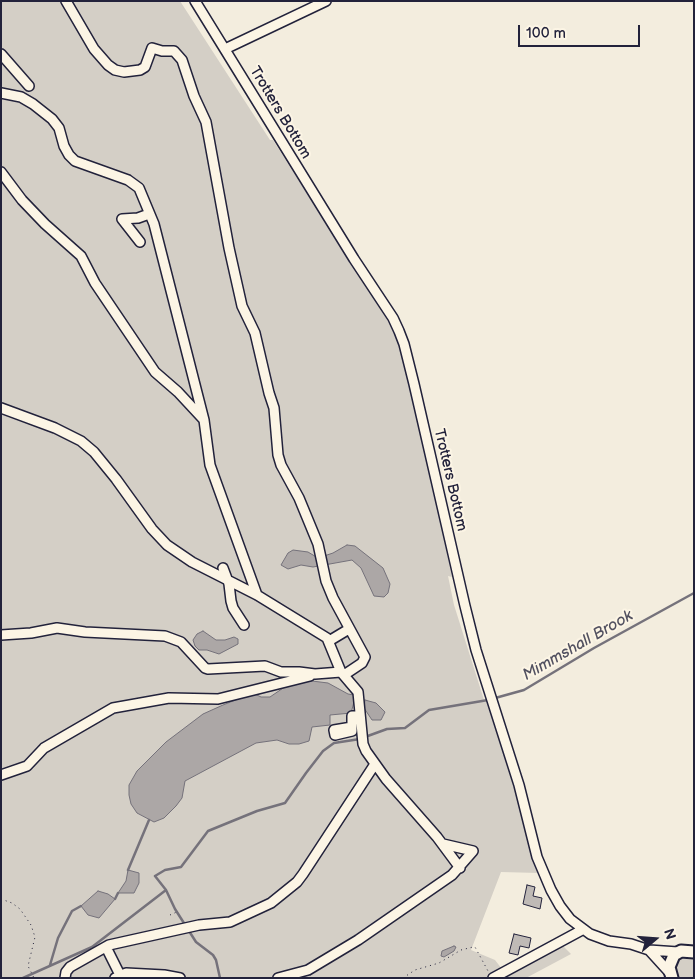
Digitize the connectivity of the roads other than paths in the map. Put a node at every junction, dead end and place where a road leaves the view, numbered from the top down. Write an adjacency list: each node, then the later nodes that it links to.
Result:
1 (66, 1): 17 (street)
2 (194, 1): 4 (street, Trotters Bottom)
3 (326, 1): 4 (street)
4 (225, 48): 28 (street, Trotters Bottom)
5 (1, 54): 7 (street)
6 (1, 93): 7 (street)
7 (20, 97): 9 (street)
8 (1, 172): 12 (street)
9 (149, 214): 10 (street); 12 (street)
10 (140, 242)
11 (1, 408): 14 (street)
12 (204, 420): 15 (street)
13 (223, 568): 14 (street)
14 (228, 581): 15 (street); 16 (street)
15 (257, 595): 19 (street)
16 (244, 625)
17 (349, 629): 19 (street); 20 (street)
18 (1, 635): 21 (street)
19 (329, 641): 20 (street)
20 (343, 673): 21 (street); 22 (street)
21 (315, 674): 25 (street)
22 (360, 716): 23 (street); 24 (street)
23 (352, 727)
24 (375, 764): 26 (street); 30 (street)
25 (1, 776)
26 (442, 844): 27 (street); 27 (street)
27 (460, 868): 38 (street)
28 (582, 930): 31 (street, Trotters Bottom); 39 (street)
29 (694, 945): 32 (main road)
30 (106, 947): 35 (street); 36 (street)
31 (649, 950): 32 (street, Trotters Bottom); 34 (street)
32 (680, 952): 33 (main road); 34 (main road)
33 (694, 952)
34 (670, 975)
35 (118, 976): 37 (street)
36 (65, 978)
37 (180, 978)
38 (278, 978)
39 (492, 978)

